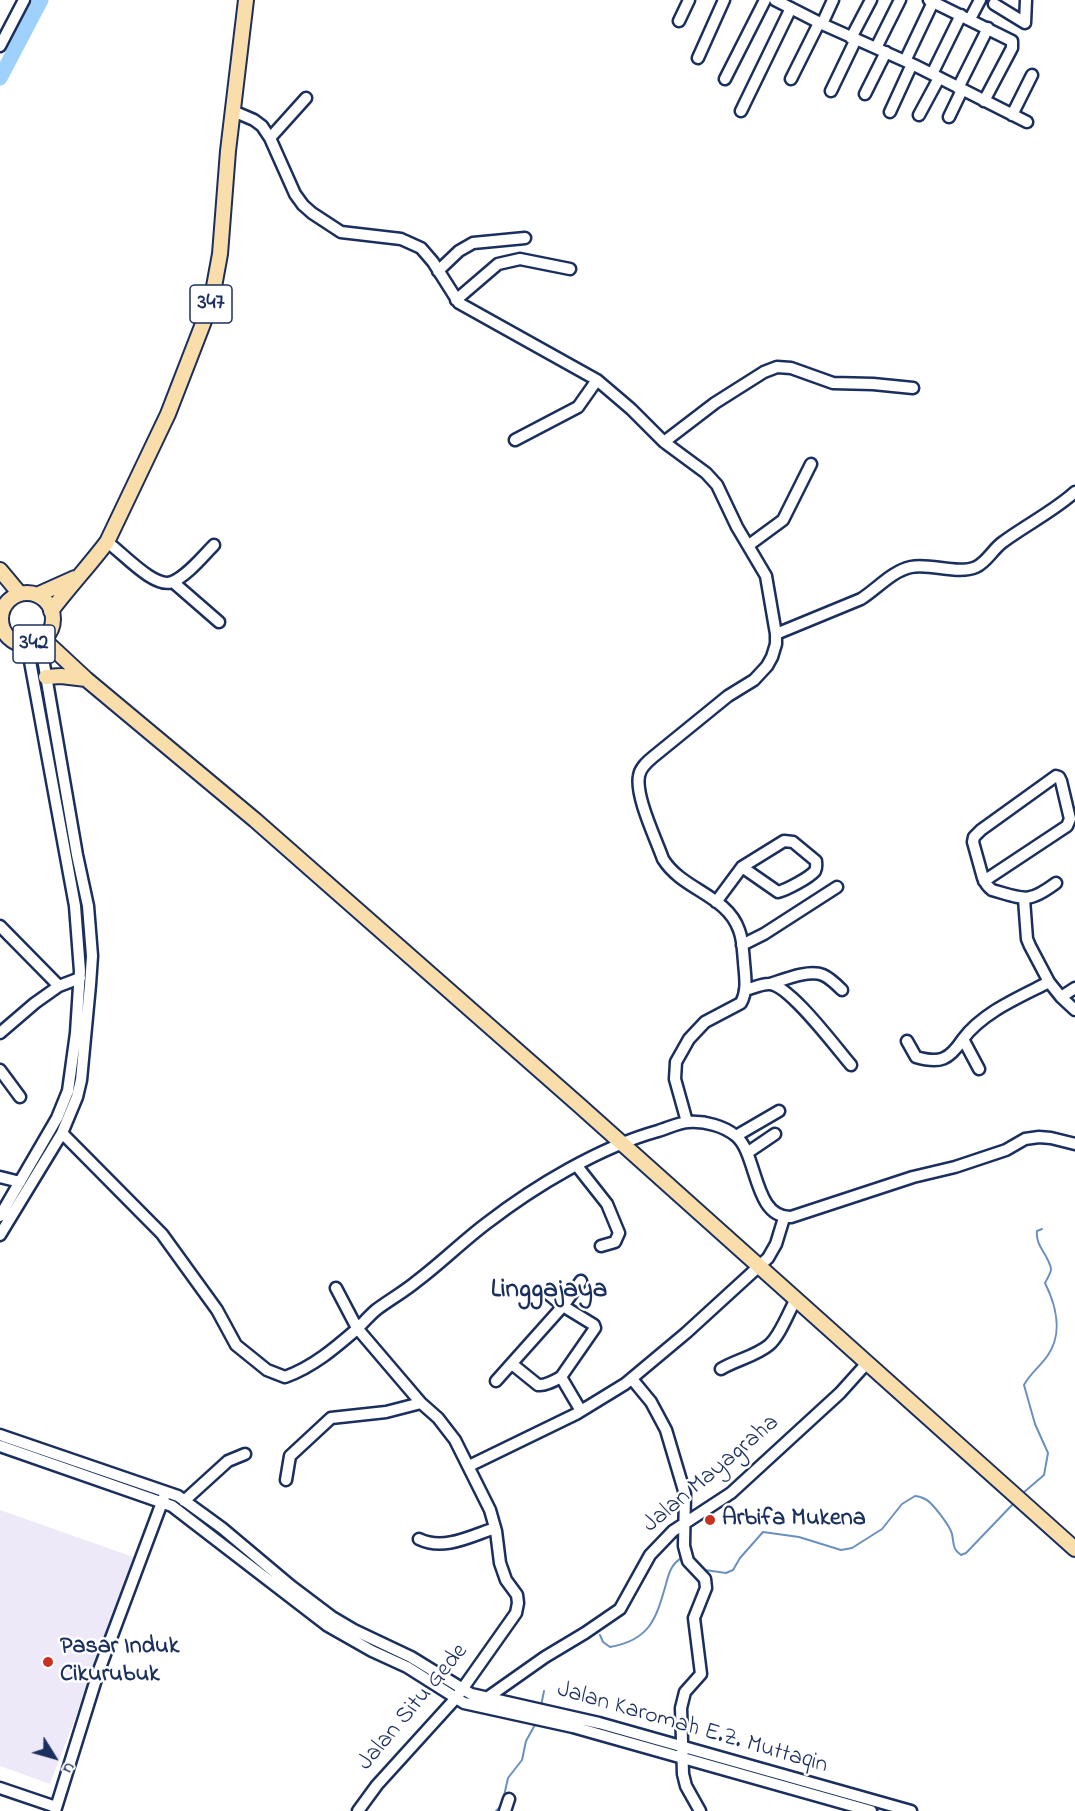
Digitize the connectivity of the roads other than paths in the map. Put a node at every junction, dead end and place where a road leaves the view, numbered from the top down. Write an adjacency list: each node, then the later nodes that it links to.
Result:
1 (24, 0): 20 (street)
2 (246, 0): 33 (main road, 347)
3 (689, 0): 16 (street)
4 (724, 0): 22 (street)
5 (765, 0): 26 (street)
6 (775, 0): 14 (street)
7 (834, 0): 17 (street)
8 (871, 0): 19 (street)
9 (900, 0): 21 (street)
10 (980, 0): 15 (street)
11 (1026, 0): 13 (street)
12 (938, 2): 15 (street); 23 (street)
13 (993, 4)
14 (796, 6): 17 (street); 34 (street)
15 (965, 17): 18 (street); 25 (street)
16 (679, 21)
17 (820, 23): 19 (street); 27 (street)
18 (988, 28): 28 (street); 32 (street)
19 (854, 39): 21 (street); 29 (street)
20 (0, 46)
21 (881, 50): 23 (street); 30 (street)
22 (698, 58)
23 (908, 63): 25 (street); 35 (street)
24 (1032, 75): 37 (street)
25 (935, 76): 28 (street); 36 (street)
26 (725, 79)
27 (791, 79)
28 (960, 89): 32 (street); 38 (street)
29 (831, 91)
30 (865, 94)
31 (306, 98): 40 (street)
32 (984, 101): 37 (street)
33 (233, 111): 40 (street); 51 (main road, 347)
34 (741, 111)
35 (890, 112)
36 (920, 115)
37 (1012, 115): 39 (street)
38 (950, 117)
39 (1027, 122)
40 (270, 138): 43 (street)
41 (525, 238): 43 (street)
42 (570, 268): 44 (street)
43 (438, 271): 44 (street)
44 (456, 300): 45 (street)
45 (597, 380): 47 (street); 48 (street)
46 (913, 388): 48 (street)
47 (514, 440)
48 (664, 442): 53 (street)
49 (811, 464): 53 (street)
50 (1075, 492): 62 (street)
51 (107, 542): 55 (main road, 347); 56 (street)
52 (214, 545): 56 (street)
53 (748, 545): 62 (street)
54 (0, 570): 58 (main road)
55 (77, 577): 57 (main road); 59 (main road)
56 (173, 582): 60 (street)
57 (37, 595): 58 (main road, 342); 59 (main road, 342)
58 (9, 596): 61 (main road, 342)
59 (52, 617): 64 (main road, 342); 65 (main road)
60 (219, 622)
61 (1, 624): 63 (main road, 342)
62 (776, 634): 73 (street)
63 (5, 642): 64 (main road, 342)
64 (37, 642): 65 (main road); 66 (street); 74 (street)
65 (64, 658): 67 (main road)
66 (46, 677): 67 (main road); 75 (street)
67 (86, 679): 100 (main road)
68 (742, 867): 68 (street); 73 (street)
69 (984, 881): 69 (street); 72 (street)
70 (1056, 883): 72 (street)
71 (837, 887): 77 (street)
72 (1024, 899): 79 (street)
73 (716, 902): 77 (street)
74 (75, 906): 75 (street); 78 (street)
75 (88, 906): 88 (street)
76 (0, 926): 81 (street)
77 (742, 945): 83 (street)
78 (80, 978): 81 (street); 88 (street)
79 (1049, 982): 85 (street); 89 (street)
80 (770, 984): 83 (street); 84 (street); 91 (street)
81 (59, 986): 87 (street)
82 (1075, 988): 85 (street)
83 (746, 990): 96 (street)
84 (842, 990)
85 (1060, 997): 86 (street)
86 (1075, 1010)
87 (0, 1033)
88 (81, 1033): 97 (street); 105 (street)
89 (963, 1039): 90 (street); 92 (street)
90 (907, 1041)
91 (851, 1065)
92 (979, 1069)
93 (0, 1070): 94 (street)
94 (20, 1097)
95 (779, 1111): 99 (street)
96 (687, 1122): 99 (street); 100 (street)
97 (62, 1133): 107 (street); 115 (street)
98 (775, 1134): 102 (street)
99 (736, 1136): 102 (street)
100 (621, 1144): 103 (street); 109 (main road)
101 (1075, 1144): 106 (street)
102 (747, 1153): 106 (street)
103 (577, 1166): 108 (street); 115 (street)
104 (0, 1177): 105 (street)
105 (20, 1182): 107 (street)
106 (784, 1218): 109 (street)
107 (1, 1225)
108 (601, 1246)
109 (759, 1266): 113 (main road); 120 (street)
110 (581, 1281): 114 (street)
111 (336, 1288): 115 (street, Jalan Situ Gede)
112 (548, 1293): 114 (street)
113 (796, 1299): 117 (main road); 118 (street)
114 (563, 1306): 116 (street); 119 (street)
115 (357, 1328): 122 (street, Jalan Situ Gede)
116 (512, 1364): 119 (street); 121 (street)
117 (867, 1364): 132 (street, Jalan Mayagraha); 135 (main road)
118 (722, 1369)
119 (559, 1378): 123 (street)
120 (632, 1378): 123 (street); 132 (street)
121 (496, 1381)
122 (421, 1403): 127 (street, Jalan Situ Gede); 128 (street)
123 (579, 1412): 127 (street)
124 (0, 1435): 129 (street)
125 (0, 1446): 131 (street)
126 (245, 1454): 130 (street)
127 (469, 1466): 133 (street, Jalan Situ Gede)
128 (286, 1480)
129 (166, 1492): 130 (street); 131 (street)
130 (184, 1501): 136 (street)
131 (162, 1503): 136 (street); 143 (street)
132 (686, 1523): 137 (street, Jalan Mayagraha); 140 (street)
133 (495, 1528): 134 (street); 136 (street, Jalan Situ Gede)
134 (419, 1539)
135 (1075, 1549)
136 (459, 1693): 137 (street, Jalan Karomah E.Z. Muttaqin); 138 (street, Jalan Karomah E.Z. Muttaqin); 144 (street, Jalan Situ Gede)
137 (488, 1697): 138 (street, Jalan Mayagraha); 139 (street, Jalan Karomah E.Z. Muttaqin)
138 (476, 1706): 139 (street, Jalan Karomah E.Z. Muttaqin)
139 (535, 1712): 140 (street, Jalan Karomah E.Z. Muttaqin)
140 (682, 1753): 146 (street); 147 (street, Jalan Karomah E.Z. Muttaqin); 148 (street, Jalan Karomah E.Z. Muttaqin)
141 (0, 1788): 143 (street)
142 (509, 1799): 145 (street)
143 (56, 1809)
144 (358, 1811)
145 (505, 1811)
146 (700, 1811)
147 (871, 1811)
148 (911, 1811)

